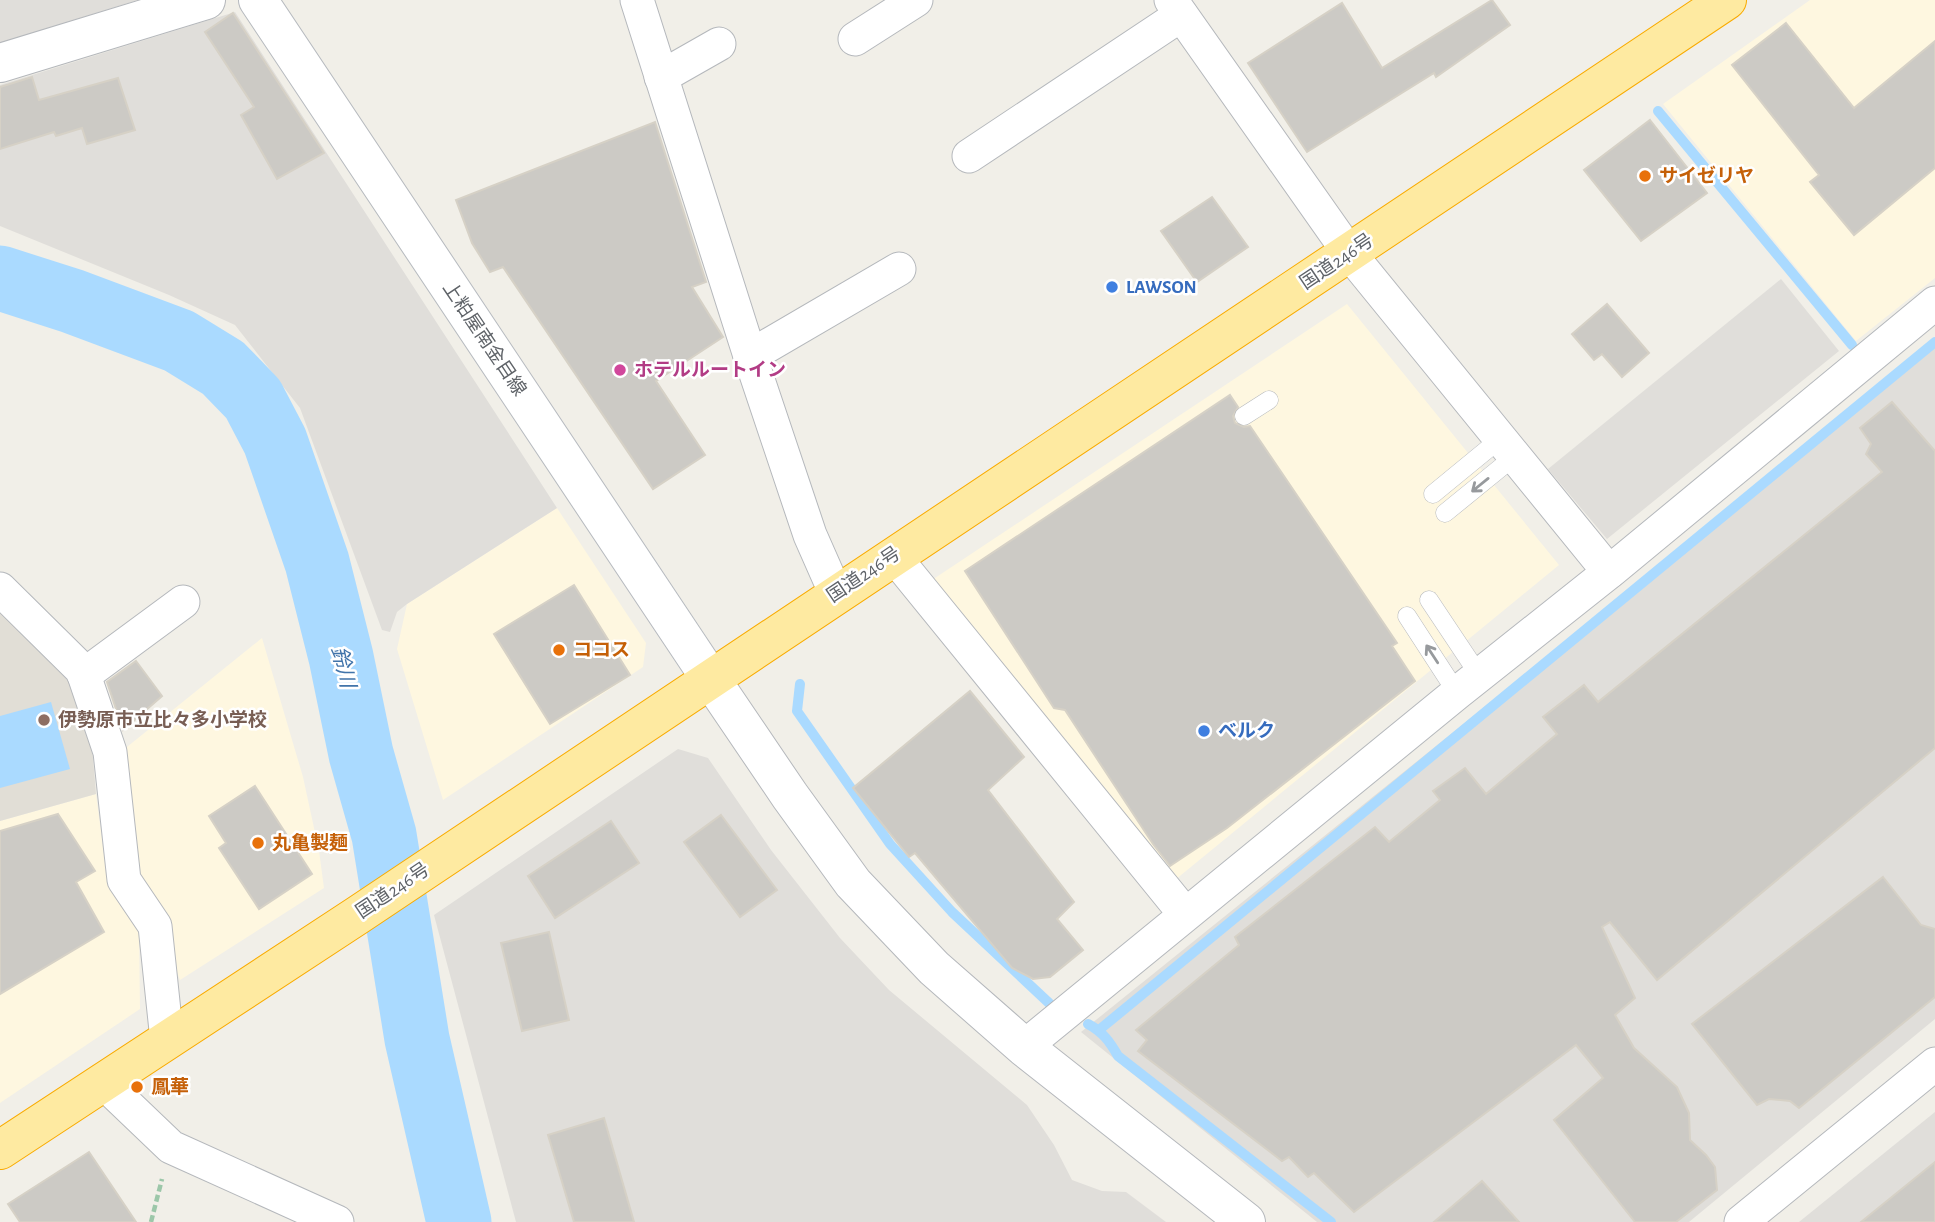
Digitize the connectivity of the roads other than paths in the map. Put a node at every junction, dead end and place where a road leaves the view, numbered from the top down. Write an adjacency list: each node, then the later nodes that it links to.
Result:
1 (206, 0): 9 (street)
2 (258, 0): 29 (street, 上粕屋南金目線)
3 (637, 0): 10 (street)
4 (916, 0): 7 (street)
5 (1727, 0): 12 (highway, 国道246号)
6 (1176, 8): 11 (street); 12 (street)
7 (855, 39)
8 (719, 44): 10 (street)
9 (0, 63)
10 (661, 77): 15 (street)
11 (969, 156)
12 (1350, 254): 18 (street); 21 (highway, 国道246号)
13 (899, 269): 15 (street)
14 (1935, 303): 22 (street)
15 (750, 356): 24 (street)
16 (1269, 400): 17 (lane)
17 (1244, 416)
18 (1508, 447): 19 (lane); 20 (lane, one-way to 20); 22 (street)
19 (1433, 494)
20 (1445, 513)
21 (893, 555): 24 (highway, 国道246号); 31 (street)
22 (1609, 572): 30 (street)
23 (0, 589): 28 (street)
24 (836, 594): 29 (highway, 国道246号)
25 (1429, 600): 30 (lane)
26 (183, 602): 28 (street)
27 (1407, 616): 30 (lane, one-way to 27)
28 (84, 675): 32 (street)
29 (710, 678): 32 (highway, 国道246号); 33 (street, 上粕屋南金目線)
30 (1468, 684): 31 (street)
31 (1185, 914): 33 (street)
32 (167, 1040): 35 (highway, 国道246号)
33 (1024, 1047): 38 (street, 上粕屋南金目線)
34 (1935, 1064): 39 (street)
35 (103, 1083): 36 (highway, 国道246号); 37 (street)
36 (0, 1150)
37 (337, 1222)
38 (1246, 1222)
39 (1741, 1222)

